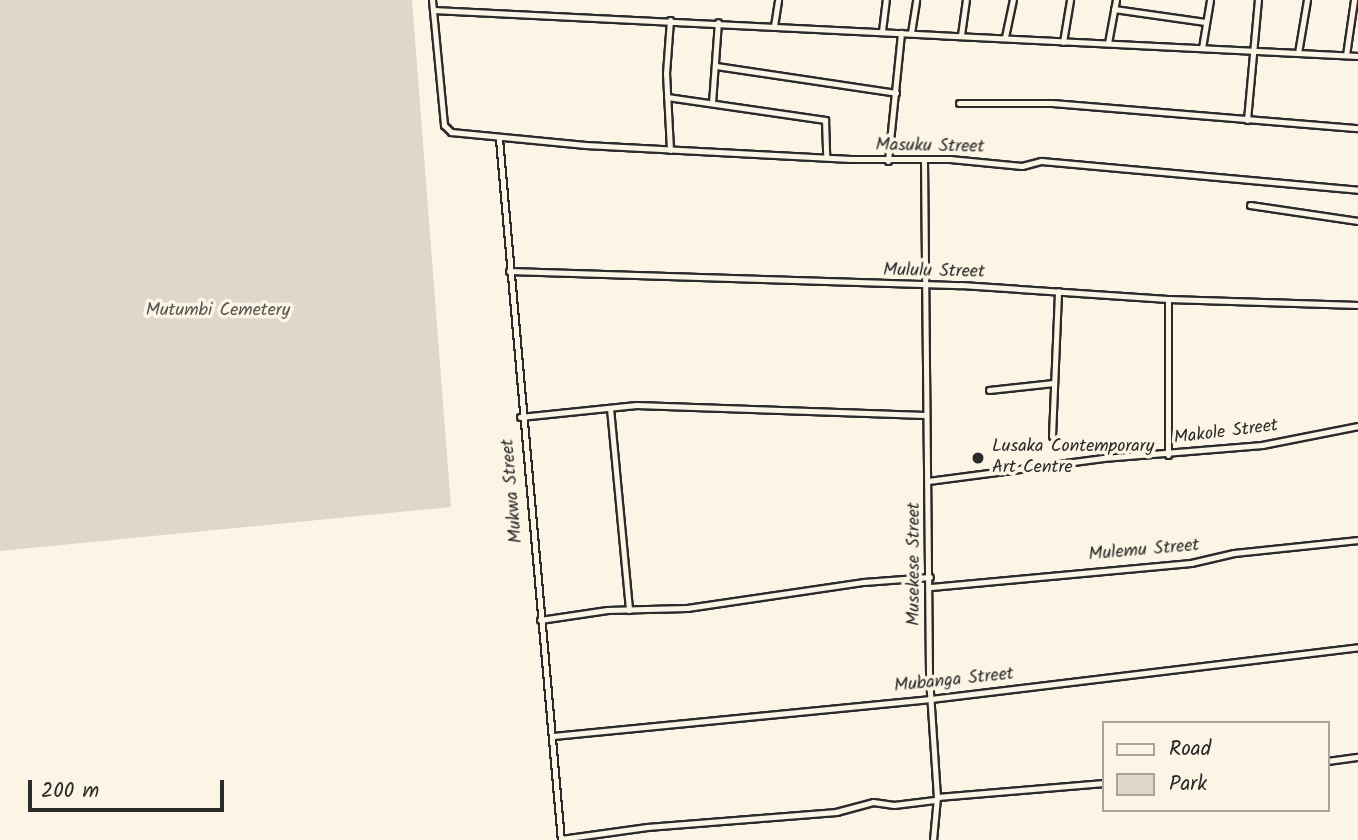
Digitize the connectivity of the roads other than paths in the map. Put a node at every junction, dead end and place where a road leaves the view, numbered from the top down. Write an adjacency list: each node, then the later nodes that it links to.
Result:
1 (432, 0): 14 (street)
2 (778, 0): 18 (street)
3 (886, 0): 19 (street)
4 (916, 0): 21 (street)
5 (966, 0): 22 (street)
6 (1013, 0): 23 (street)
7 (1070, 0): 24 (street)
8 (1116, 0): 13 (street)
9 (1210, 0): 17 (street)
10 (1258, 0): 27 (street)
11 (1307, 0): 28 (street)
12 (1354, 0): 29 (street)
13 (1114, 9): 17 (street); 25 (street)
14 (433, 10): 15 (street); 38 (street, Masuku Street)
15 (670, 20): 16 (street); 33 (street)
16 (718, 22): 18 (street); 31 (street)
17 (1205, 22): 26 (street)
18 (774, 26): 19 (street)
19 (882, 31): 20 (street)
20 (901, 33): 21 (street); 32 (street)
21 (911, 33): 22 (street)
22 (961, 35): 23 (street)
23 (1005, 37): 24 (street)
24 (1063, 42): 25 (street)
25 (1108, 43): 26 (street)
26 (1202, 48): 27 (street)
27 (1252, 49): 28 (street); 36 (street)
28 (1298, 53): 29 (street)
29 (1346, 55): 30 (street)
30 (1358, 55)
31 (716, 66): 32 (street); 34 (street)
32 (896, 93): 42 (street)
33 (667, 97): 34 (street); 39 (street)
34 (712, 103): 40 (street)
35 (959, 103): 36 (street)
36 (1247, 120): 37 (street)
37 (1358, 128)
38 (499, 139): 39 (street, Masuku Street); 46 (street, Mukwa Street)
39 (670, 150): 40 (street, Masuku Street)
40 (826, 156): 42 (street, Masuku Street)
41 (924, 160): 42 (street, Masuku Street); 43 (street, Masuku Street); 47 (street, Musekese Street)
42 (888, 161)
43 (1358, 190)
44 (1250, 205): 45 (street)
45 (1358, 221)
46 (509, 271): 47 (street, Mululu Street); 55 (street, Mukwa Street)
47 (926, 287): 48 (street, Mululu Street); 54 (street, Musekese Street)
48 (1058, 291): 49 (street, Mululu Street); 51 (street)
49 (1168, 299): 50 (street, Mululu Street); 58 (street)
50 (1358, 304)
51 (1054, 383): 52 (street); 57 (street)
52 (989, 390)
53 (610, 408): 54 (street); 55 (street); 63 (street)
54 (925, 415): 59 (street, Musekese Street)
55 (520, 417): 64 (street, Mukwa Street)
56 (1358, 426): 58 (street, Makole Street)
57 (1052, 436)
58 (1168, 454): 59 (street, Makole Street)
59 (928, 481): 61 (street, Musekese Street)
60 (1358, 540): 62 (street, Mulemu Street)
61 (930, 577): 62 (street, Musekese Street); 63 (street)
62 (931, 587): 66 (street, Musekese Street)
63 (629, 610): 64 (street)
64 (540, 620): 67 (street, Mukwa Street)
65 (1358, 647): 66 (street, Mubanga Street)
66 (931, 699): 67 (street, Mubanga Street); 71 (street, Musekese Street)
67 (553, 736): 72 (street, Mukwa Street)
68 (1358, 757): 69 (street)
69 (1330, 761)
70 (1102, 783): 71 (street)
71 (936, 798): 72 (street); 73 (street, Musekese Street)
72 (561, 839)
73 (933, 840)

